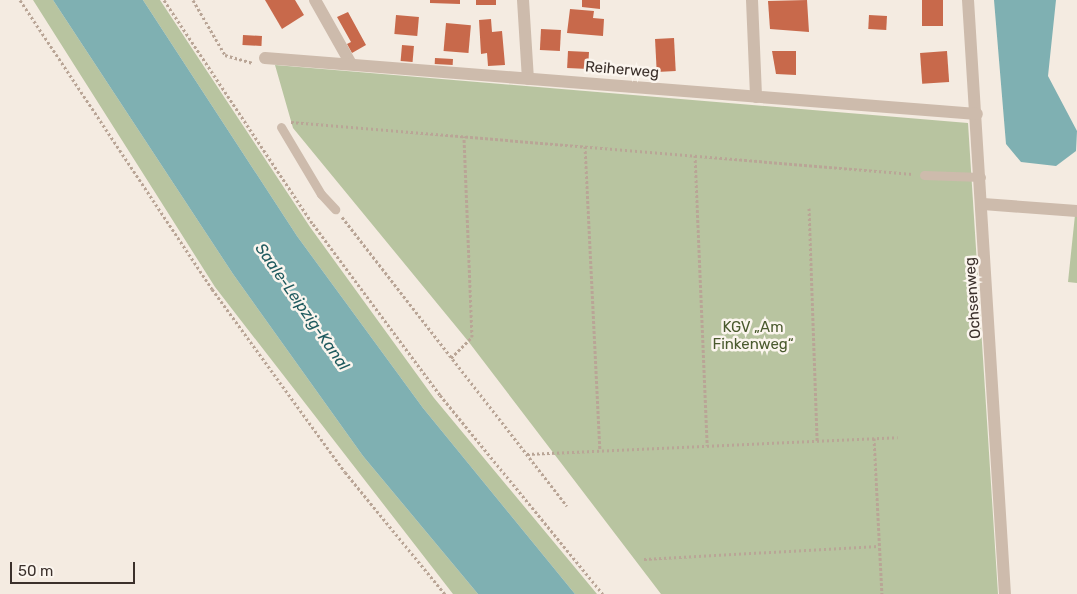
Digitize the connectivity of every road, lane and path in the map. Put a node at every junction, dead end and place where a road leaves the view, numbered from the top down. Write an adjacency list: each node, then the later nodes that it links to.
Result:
1 (20, 0): 33 (path)
2 (164, 0): 34 (path)
3 (193, 0): 8 (path)
4 (315, 0): 9 (street)
5 (523, 0): 10 (street)
6 (752, 0): 11 (street)
7 (968, 0): 12 (street, Ochsenweg)
8 (263, 62): 9 (street, Reiherweg)
9 (351, 64): 10 (street, Reiherweg)
10 (528, 79): 11 (street, Reiherweg)
11 (756, 97): 12 (street, Reiherweg)
12 (977, 114): 18 (street, Ochsenweg)
13 (285, 125): 14 (path); 21 (lane)
14 (464, 136): 15 (path); 23 (path)
15 (585, 146): 16 (path); 28 (path)
16 (695, 155): 17 (path); 27 (path)
17 (924, 174): 18 (lane)
18 (981, 177): 19 (street, Ochsenweg)
19 (983, 204): 22 (street); 36 (street, Ochsenweg)
20 (809, 208): 26 (path)
21 (335, 209): 23 (path)
22 (1077, 211)
23 (451, 358): 29 (path)
24 (898, 437): 25 (path)
25 (874, 438): 26 (path); 31 (path)
26 (817, 441): 27 (path)
27 (707, 446): 28 (path)
28 (600, 451): 29 (path)
29 (526, 454): 30 (path)
30 (567, 506)
31 (879, 546): 32 (path); 35 (path)
32 (644, 559)
33 (444, 594)
34 (603, 594)
35 (882, 594)
36 (1005, 594)

